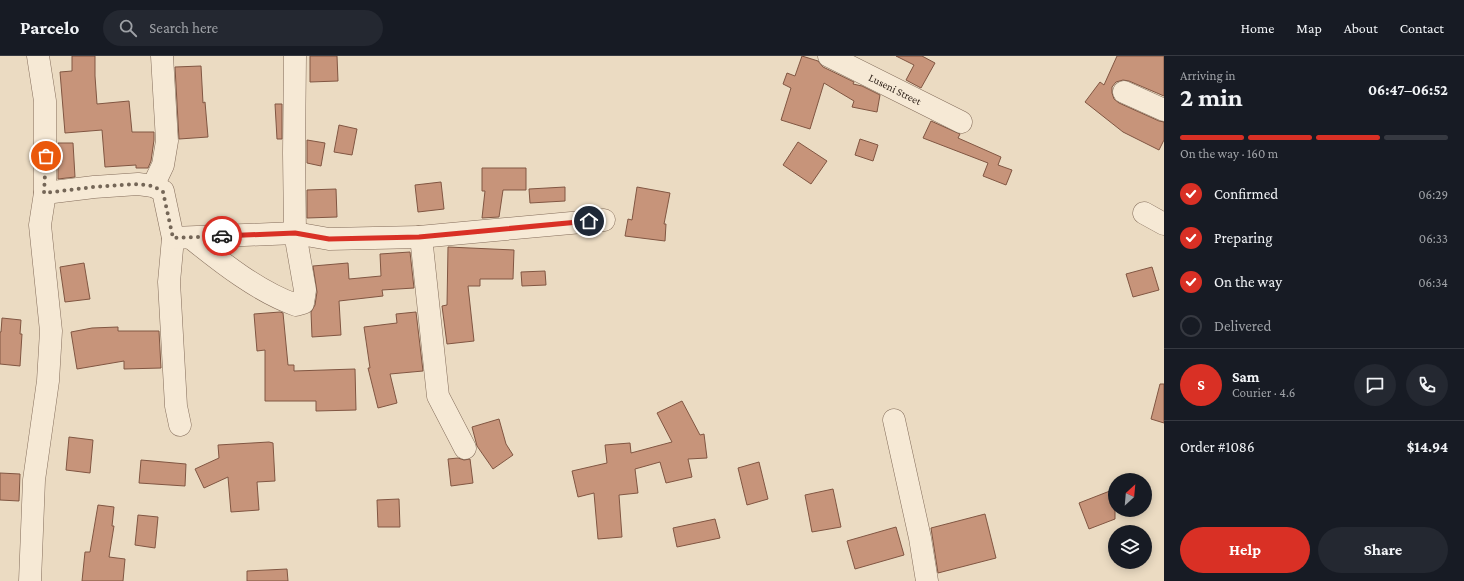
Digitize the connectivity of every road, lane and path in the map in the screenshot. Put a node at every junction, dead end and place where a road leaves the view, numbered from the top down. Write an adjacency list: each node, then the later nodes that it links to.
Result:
1 (38, 56): 9 (street)
2 (162, 56): 8 (street)
3 (295, 56): 13 (street)
4 (829, 56): 7 (street, Luseni Street)
5 (1124, 92): 6 (street)
6 (1164, 110)
7 (961, 122)
8 (153, 186): 9 (street); 15 (street)
9 (44, 193): 19 (street)
10 (1144, 213): 12 (street)
11 (604, 220): 14 (street)
12 (1164, 224)
13 (295, 233): 14 (street); 15 (street); 15 (street)
14 (419, 237): 18 (street)
15 (182, 238): 17 (street)
16 (894, 420): 20 (street)
17 (180, 426)
18 (465, 448)
19 (30, 581)
20 (927, 581)

